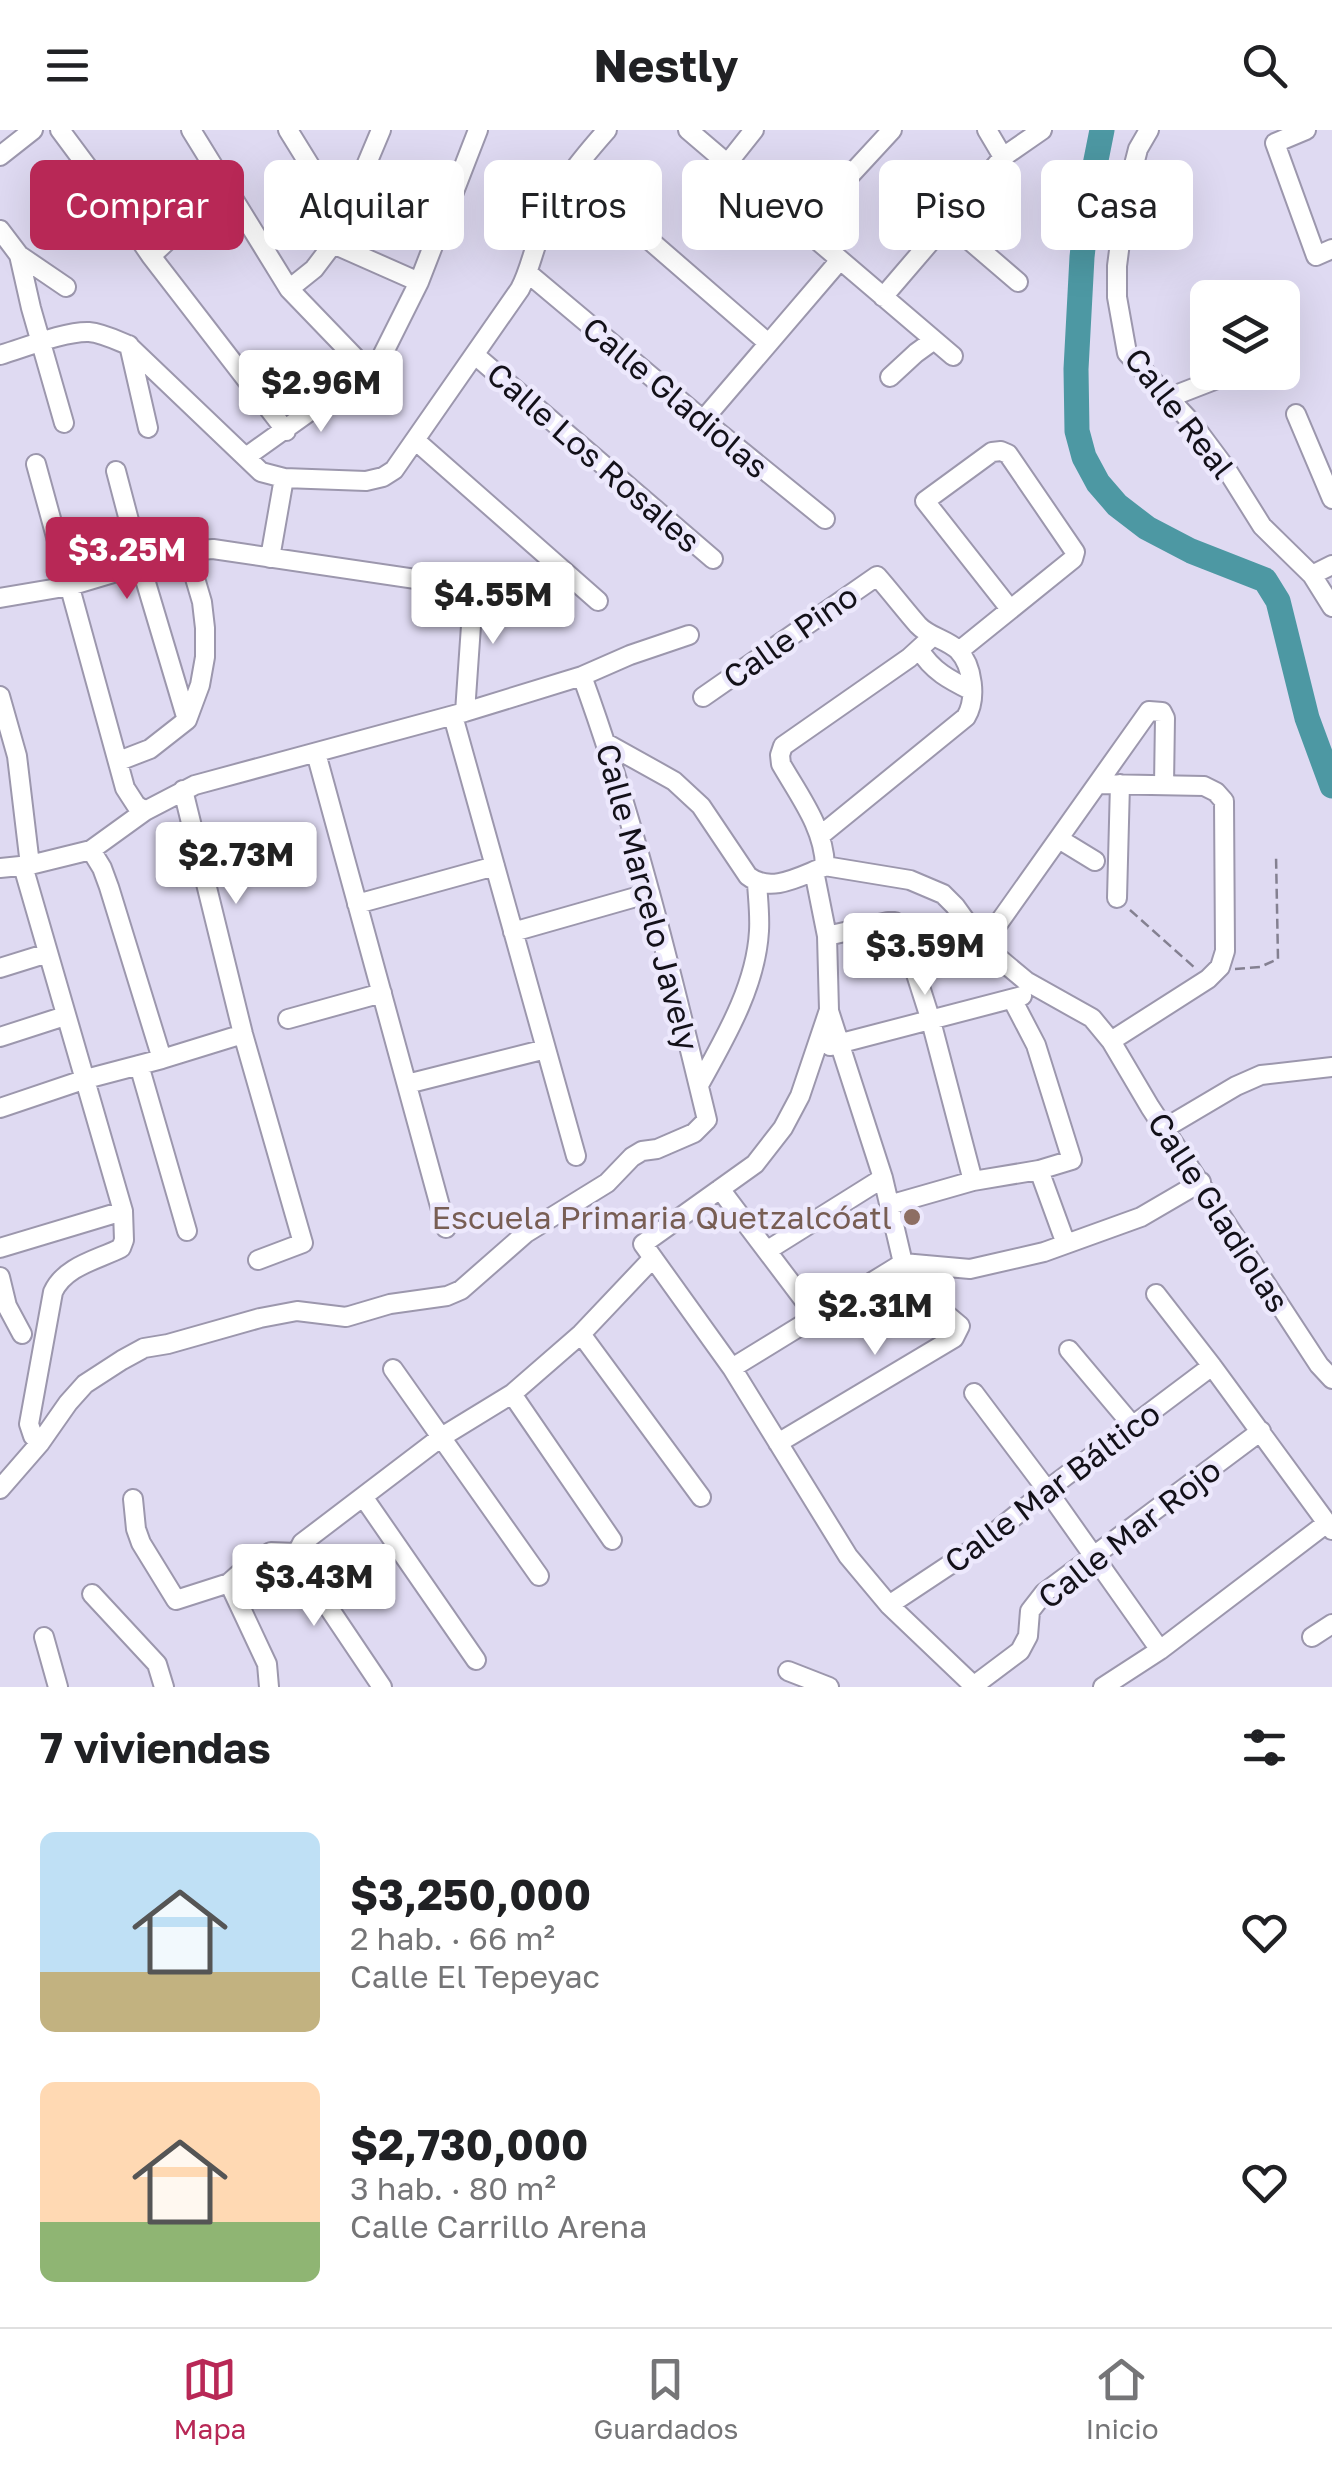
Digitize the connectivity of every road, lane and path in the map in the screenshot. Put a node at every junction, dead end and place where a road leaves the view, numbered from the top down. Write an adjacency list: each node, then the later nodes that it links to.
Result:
1 (32, 130): 15 (street)
2 (60, 130): 37 (street)
3 (191, 130): 17 (street)
4 (288, 130): 18 (street)
5 (381, 130): 19 (street)
6 (478, 130): 40 (street)
7 (607, 130): 20 (street)
8 (688, 130): 21 (street)
9 (754, 130): 22 (street)
10 (892, 130): 24 (street)
11 (987, 130): 16 (street)
12 (1042, 130): 16 (street)
13 (1149, 130): 55 (street, Calle Real)
14 (1306, 130): 35 (street)
15 (0, 156)
16 (1003, 157): 23 (street)
17 (210, 160)
18 (307, 160)
19 (368, 160)
20 (581, 160)
21 (723, 160)
22 (731, 160)
23 (1000, 160)
24 (859, 165)
25 (244, 215): 43 (street)
26 (0, 230): 36 (street)
27 (157, 250): 37 (street)
28 (328, 250): 43 (street)
29 (347, 250): 40 (street)
30 (535, 250): 39 (street)
31 (660, 250): 47 (street)
32 (828, 250): 38 (street)
33 (923, 250): 44 (street)
34 (981, 250): 41 (street)
35 (1324, 252)
36 (19, 255): 42 (street); 46 (street)
37 (151, 256): 60 (street)
38 (840, 260): 44 (street); 47 (street)
39 (529, 274): 50 (street); 57 (street, Calle Gladiolas)
40 (419, 282): 52 (street)
41 (1018, 282)
42 (66, 287)
43 (289, 290): 52 (street)
44 (883, 297): 45 (street)
45 (934, 340): 51 (street); 53 (street)
46 (42, 342): 48 (street); 49 (street); 58 (street)
47 (768, 343): 57 (street)
48 (128, 345): 59 (street); 62 (street)
49 (0, 355)
50 (475, 355): 61 (street); 70 (street, Calle Los Rosales)
51 (952, 356)
52 (368, 372): 60 (street)
53 (890, 378)
54 (1190, 389): 55 (street)
55 (1168, 398): 73 (street, Calle Real)
56 (1296, 414): 66 (street)
57 (703, 420): 67 (street, Calle Gladiolas)
58 (64, 424)
59 (148, 428)
60 (286, 430): 62 (street)
61 (414, 440): 65 (street); 76 (street)
62 (246, 457): 65 (street)
63 (36, 464): 74 (street)
64 (116, 471): 72 (street)
65 (284, 478): 69 (street)
66 (1332, 499)
67 (825, 518)
68 (187, 551): 69 (street); 72 (street); 87 (street)
69 (270, 558): 86 (street)
70 (713, 558)
71 (1332, 565): 73 (street)
72 (140, 566): 74 (street); 87 (street)
73 (1312, 575): 77 (street, Calle Real)
74 (70, 586): 75 (street); 90 (street)
75 (0, 598)
76 (598, 601)
77 (1332, 607)
78 (1010, 609): 78 (street); 81 (street)
79 (690, 636): 82 (street)
80 (926, 642): 81 (street); 84 (street, Calle Pino); 85 (street); 96 (street)
81 (959, 651): 85 (street)
82 (582, 676): 86 (street); 88 (street, Calle Marcelo Javely)
83 (0, 696): 101 (street)
84 (703, 697)
85 (972, 699): 96 (street)
86 (459, 714): 89 (street); 102 (street)
87 (187, 720): 90 (street)
88 (606, 743): 105 (street); 106 (street, Calle Marcelo Javely)
89 (316, 753): 94 (street); 108 (street)
90 (119, 760): 95 (street)
91 (1099, 784): 92 (street); 93 (street); 97 (street)
92 (1120, 784): 93 (street); 107 (street)
93 (1164, 785): 114 (street)
94 (183, 790): 95 (street); 122 (street)
95 (145, 811): 98 (street)
96 (821, 836): 104 (street)
97 (1059, 839): 100 (street); 111 (street)
98 (91, 850): 101 (street); 128 (street)
99 (1276, 854): 114 (path)
100 (1095, 861)
101 (27, 866): 103 (street); 112 (street)
102 (494, 866): 108 (street); 109 (street)
103 (0, 868)
104 (820, 869): 105 (street); 110 (street); 111 (street, Calle Gladiolas)
105 (757, 883): 133 (street)
106 (650, 894): 109 (street); 133 (street, Calle Marcelo Javely)
107 (1117, 898): 114 (path)
108 (357, 904): 116 (street)
109 (513, 932): 127 (street)
110 (827, 936): 118 (street); 121 (street)
111 (983, 945): 115 (street, Calle Gladiolas)
112 (48, 954): 113 (street); 119 (street)
113 (0, 968)
114 (1214, 973): 124 (street)
115 (1042, 990): 117 (street); 124 (street, Calle Gladiolas)
116 (382, 993): 120 (street); 132 (street)
117 (1012, 998): 121 (street); 137 (street)
118 (829, 1010): 125 (street); 126 (street)
119 (66, 1016): 123 (street); 131 (street)
120 (288, 1019)
121 (931, 1021): 125 (street); 139 (street)
122 (243, 1034): 128 (street); 150 (street)
123 (0, 1037)
124 (1111, 1041): 135 (street, Calle Gladiolas)
125 (841, 1044): 126 (street); 138 (street)
126 (816, 1048): 141 (street)
127 (546, 1049): 132 (street); 136 (street)
128 (162, 1059): 129 (street)
129 (139, 1065): 131 (street); 145 (street)
130 (1332, 1067): 135 (street)
131 (86, 1079): 134 (street); 143 (street)
132 (407, 1084): 144 (street)
133 (699, 1085): 168 (street, Calle Marcelo Javely)
134 (0, 1108)
135 (1164, 1128): 140 (street, Calle Gladiolas)
136 (576, 1156)
137 (1039, 1170): 139 (street); 146 (street)
138 (883, 1178): 142 (street); 148 (street)
139 (973, 1181): 142 (street)
140 (1201, 1182): 146 (street); 162 (street, Calle Gladiolas)
141 (720, 1189): 148 (street); 149 (street)
142 (889, 1205): 151 (street)
143 (123, 1211): 147 (street); 168 (street)
144 (446, 1228)
145 (187, 1231)
146 (1066, 1244): 151 (street)
147 (0, 1248)
148 (768, 1250): 155 (street)
149 (653, 1258): 157 (street); 160 (street)
150 (258, 1260)
151 (903, 1263): 155 (street); 169 (street)
152 (1, 1282): 154 (street)
153 (1156, 1294): 159 (street)
154 (4, 1309): 156 (street)
155 (816, 1316): 160 (street)
156 (22, 1334)
157 (581, 1334): 164 (street); 172 (street)
158 (1069, 1350): 165 (street)
159 (1212, 1366): 165 (street, Calle Mar Báltico); 166 (street)
160 (732, 1368): 169 (street)
161 (393, 1369): 167 (street)
162 (1332, 1379)
163 (974, 1393): 171 (street)
164 (512, 1394): 167 (street); 176 (street)
165 (1133, 1426): 171 (street, Calle Mar Báltico)
166 (1261, 1431): 175 (street); 178 (street, Calle Mar Rojo)
167 (440, 1438): 173 (street); 179 (street)
168 (40, 1443): 170 (street)
169 (778, 1443): 182 (street)
170 (0, 1488)
171 (1047, 1490): 178 (street); 182 (street, Calle Mar Báltico)
172 (701, 1497)
173 (364, 1498): 177 (street); 187 (street)
174 (133, 1499): 180 (street)
175 (1330, 1526): 186 (street)
176 (612, 1540)
177 (297, 1552): 180 (street); 192 (street)
178 (1094, 1556): 186 (street); 194 (street, Calle Mar Rojo)
179 (538, 1576)
180 (229, 1583): 191 (street)
181 (92, 1594): 190 (street)
182 (889, 1606): 194 (street)
183 (1332, 1624): 185 (street)
184 (44, 1637): 189 (street)
185 (1312, 1638)
186 (1160, 1650): 195 (street)
187 (476, 1660)
188 (788, 1671): 193 (street)
189 (58, 1687)
190 (164, 1687)
191 (269, 1687)
192 (382, 1687)
193 (829, 1687)
194 (973, 1687)
195 (1104, 1687)

